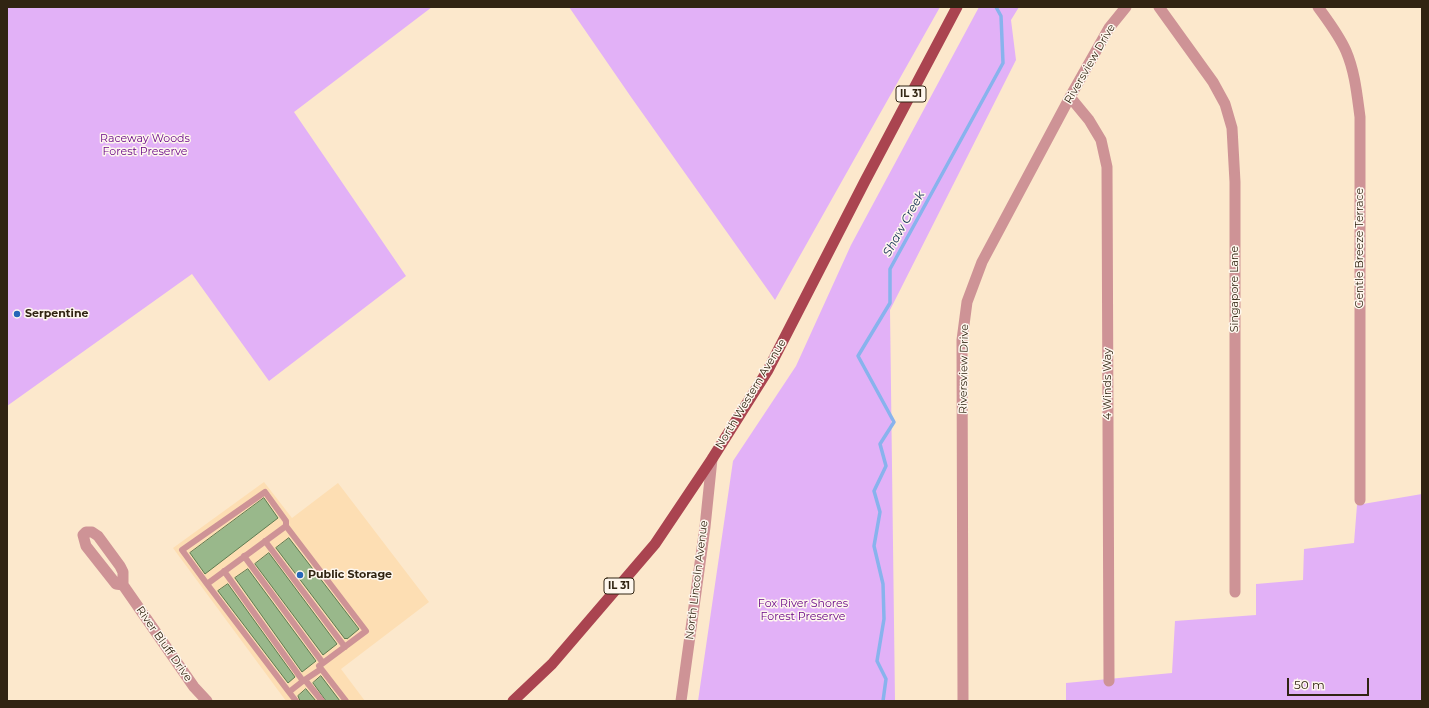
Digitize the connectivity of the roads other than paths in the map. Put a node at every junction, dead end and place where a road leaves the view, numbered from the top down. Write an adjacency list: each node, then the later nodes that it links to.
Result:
1 (957, 7): 6 (main road, North Western Avenue / IL 31)
2 (1126, 7): 5 (street, Riversview Drive)
3 (1159, 7): 14 (street, Singapore Lane)
4 (1318, 7): 7 (street, Gentle Breeze Terrace)
5 (1070, 97): 18 (street, 4 Winds Way); 26 (street, Riversview Drive)
6 (712, 459): 24 (main road, North Western Avenue / IL 31); 25 (street, North Lincoln Avenue)
7 (1360, 500)
8 (286, 526): 9 (lane); 12 (lane); 15 (lane)
9 (265, 541): 10 (lane); 15 (lane)
10 (244, 556): 11 (lane); 16 (lane)
11 (224, 571): 12 (lane); 17 (lane)
12 (207, 584): 19 (lane)
13 (123, 586): 13 (street, River Bluff Drive); 20 (street, River Bluff Drive)
14 (1235, 592)
15 (345, 646): 16 (lane)
16 (322, 666): 17 (lane); 23 (lane)
17 (304, 681): 19 (lane); 22 (lane)
18 (1109, 681)
19 (289, 692): 21 (lane)
20 (208, 701)
21 (296, 701)
22 (322, 701)
23 (346, 701)
24 (512, 701)
25 (681, 701)
26 (963, 701)

